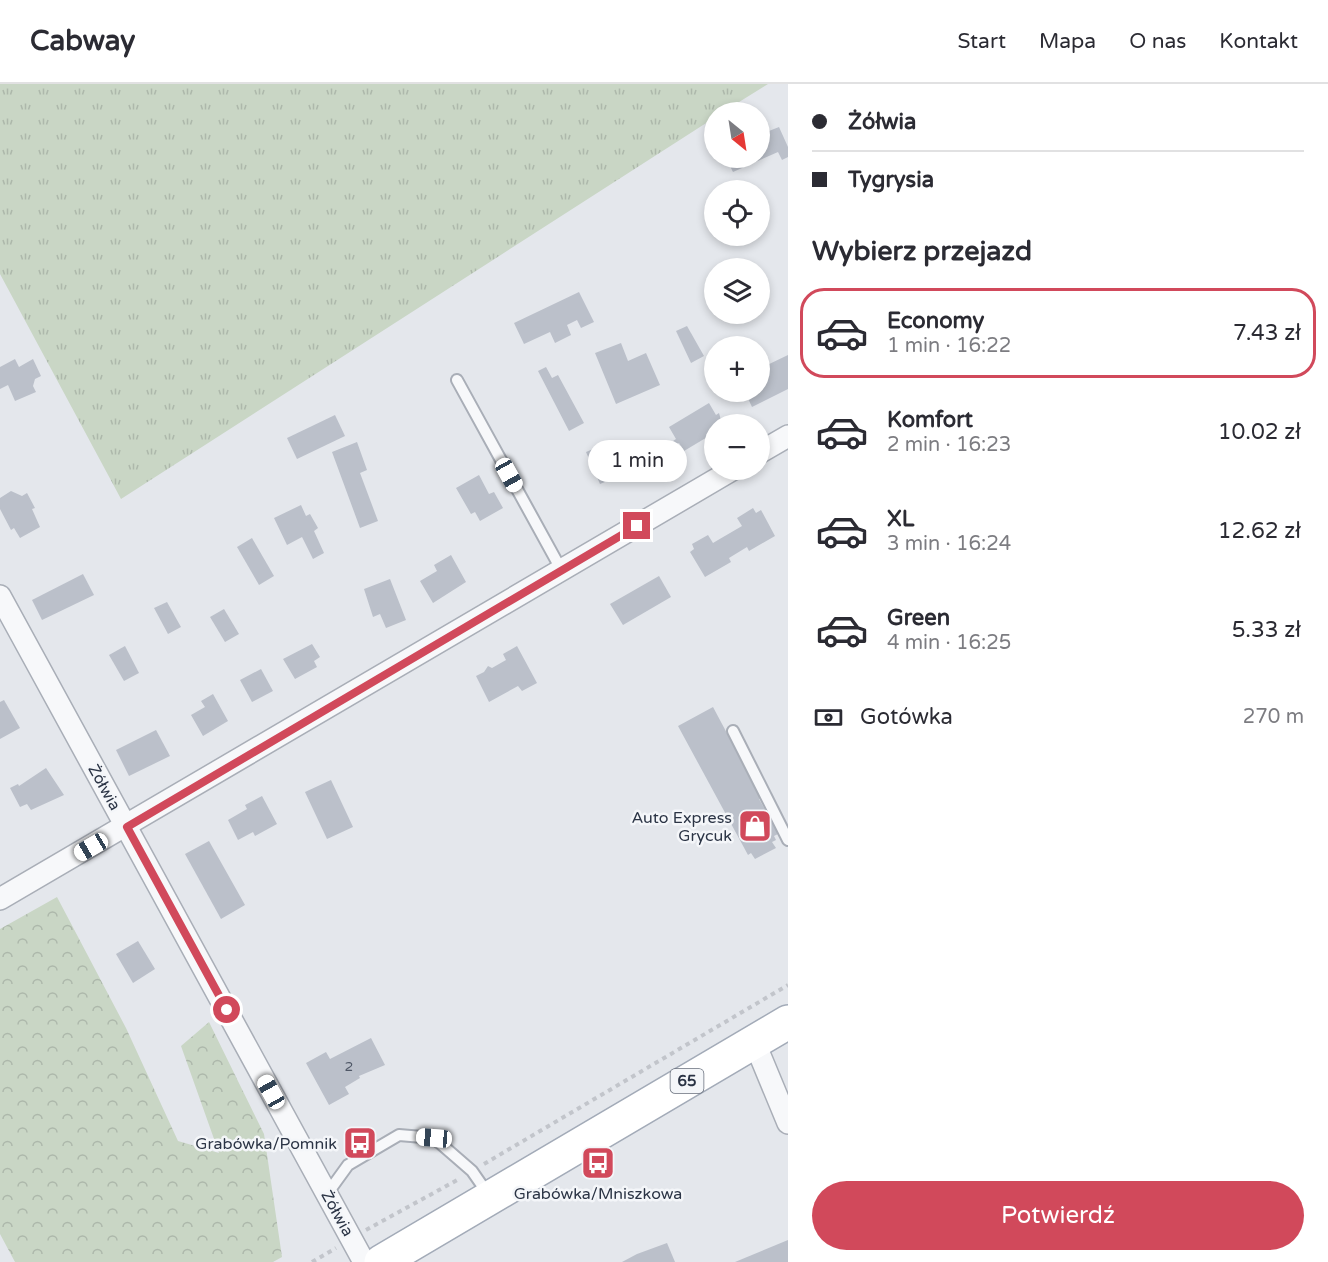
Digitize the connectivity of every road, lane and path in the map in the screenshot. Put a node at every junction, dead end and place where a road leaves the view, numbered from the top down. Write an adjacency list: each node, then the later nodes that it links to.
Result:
1 (457, 380): 5 (lane)
2 (788, 436): 3 (street)
3 (770, 447)
4 (715, 480): 5 (street)
5 (562, 571): 8 (street)
6 (0, 596): 8 (street, Żółwia)
7 (733, 731): 9 (lane)
8 (127, 827): 10 (street); 16 (street, Żółwia)
9 (788, 840)
10 (0, 899)
11 (788, 985): 15 (path)
12 (788, 1022): 13 (main road, 65)
13 (754, 1041): 14 (street); 15 (main road, 65)
14 (788, 1123)
15 (481, 1184): 16 (lane); 17 (path); 20 (main road, 65)
16 (327, 1194): 17 (street, Żółwia)
17 (351, 1239): 18 (path); 19 (street, Żółwia)
18 (312, 1262)
19 (364, 1262)
20 (381, 1262)

